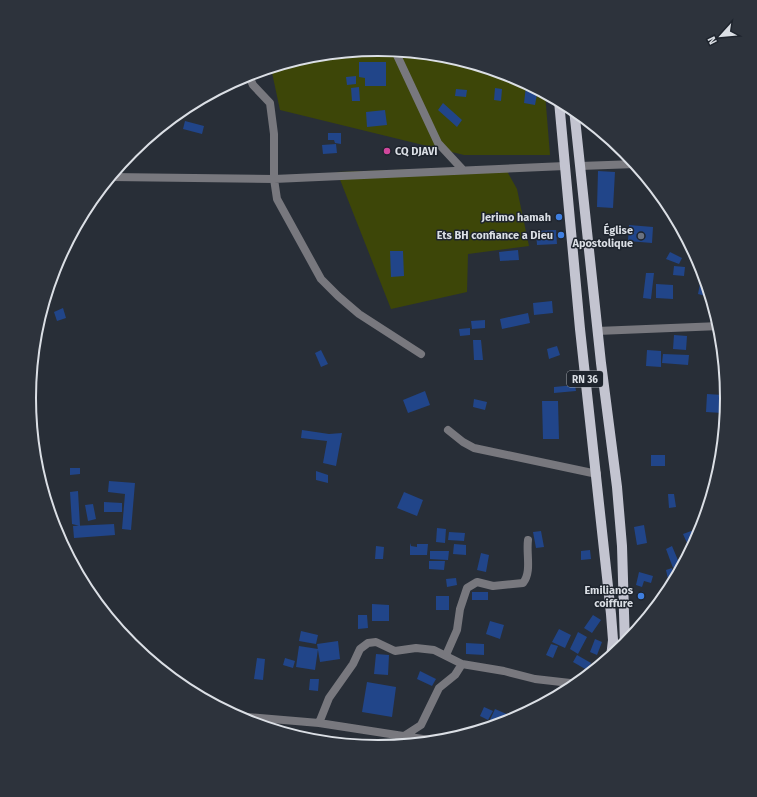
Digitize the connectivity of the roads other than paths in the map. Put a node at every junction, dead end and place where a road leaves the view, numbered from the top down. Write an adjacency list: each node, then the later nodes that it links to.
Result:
1 (398, 57): 8 (street)
2 (250, 81): 10 (street)
3 (560, 108): 6 (main road, RN 36)
4 (575, 118): 7 (main road, RN 36)
5 (628, 164): 7 (street)
6 (565, 166): 8 (street); 15 (main road, RN 36)
7 (580, 166): 12 (main road, RN 36)
8 (463, 170): 10 (street)
9 (118, 177): 10 (street)
10 (274, 179): 13 (street)
11 (713, 326): 12 (street)
12 (597, 331): 17 (main road, RN 36)
13 (421, 354)
14 (448, 430): 15 (street)
15 (597, 474): 18 (main road, RN 36)
16 (528, 540): 19 (street)
17 (625, 637)
18 (612, 649)
19 (446, 656): 20 (street); 23 (street)
20 (462, 664): 21 (street); 24 (street)
21 (569, 683)
22 (254, 718): 23 (street)
23 (319, 723): 24 (street)
24 (404, 736): 25 (street); 26 (street)
25 (419, 738)
26 (402, 740)

